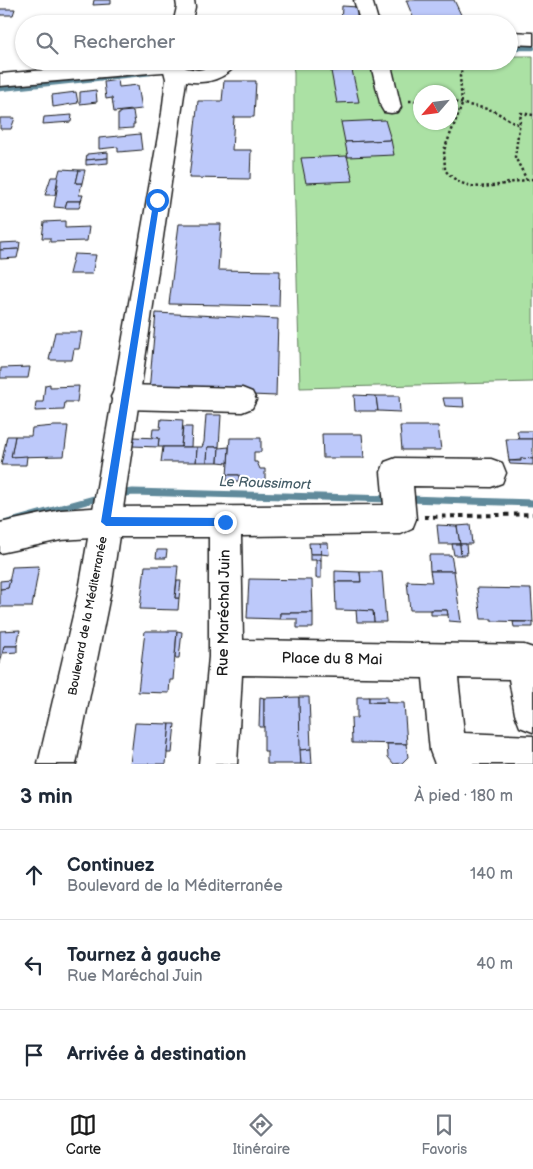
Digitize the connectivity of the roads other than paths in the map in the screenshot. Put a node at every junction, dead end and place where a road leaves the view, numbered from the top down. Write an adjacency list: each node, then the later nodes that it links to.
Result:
1 (363, 0): 2 (street)
2 (367, 15)
3 (518, 38): 4 (street)
4 (533, 39)
5 (97, 70): 11 (street)
6 (122, 70): 11 (street)
7 (172, 70): 15 (street, Boulevard de la Méditerranée)
8 (178, 70): 12 (street)
9 (219, 70): 12 (street, Boulevard de la Méditerranée)
10 (382, 70): 14 (street)
11 (78, 75): 13 (street)
12 (204, 76): 15 (street, Boulevard de la Méditerranée)
13 (0, 80)
14 (391, 106)
15 (172, 113): 16 (street, Boulevard de la Méditerranée)
16 (125, 397): 17 (street); 19 (street, Boulevard de la Méditerranée)
17 (242, 400)
18 (491, 473): 20 (street)
19 (107, 515): 20 (street); 21 (street); 26 (street, Boulevard de la Méditerranée)
20 (225, 522): 22 (street, Rue Maréchal Juin)
21 (0, 538)
22 (226, 657): 23 (street, Place du 8 Mai); 27 (street, Rue Maréchal Juin)
23 (439, 661): 24 (street, Place du 8 Mai); 25 (street)
24 (533, 714)
25 (533, 754)
26 (57, 764)
27 (218, 764)

